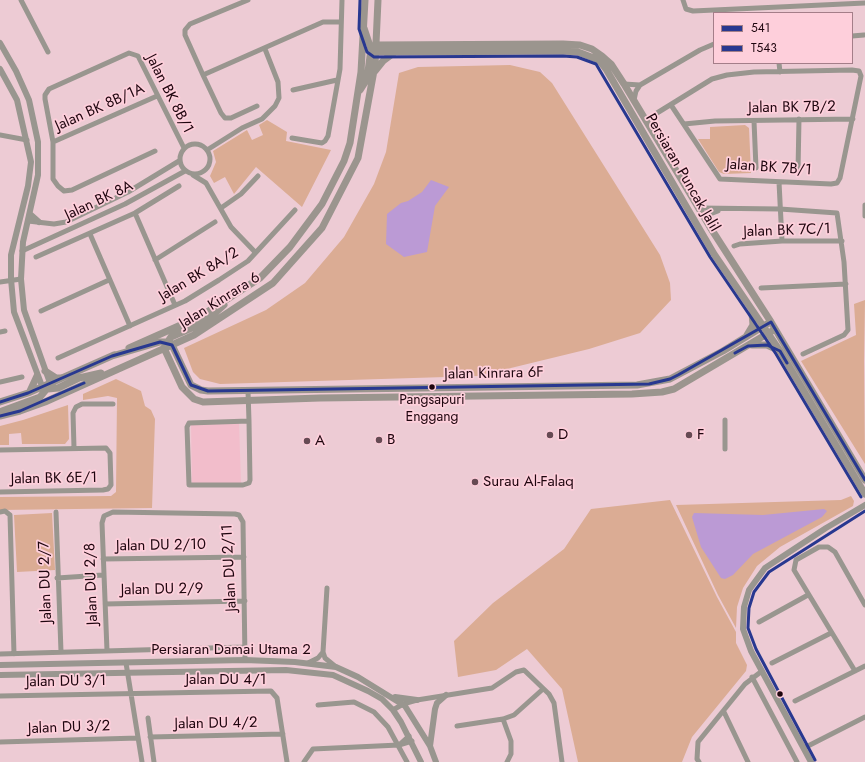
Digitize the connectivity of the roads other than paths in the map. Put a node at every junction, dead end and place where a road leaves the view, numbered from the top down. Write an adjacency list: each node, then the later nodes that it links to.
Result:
1 (22, 0): 21 (street)
2 (248, 0): 27 (street)
3 (342, 0): 11 (street)
4 (365, 0): 12 (main road)
5 (378, 0): 13 (main road)
6 (683, 0): 9 (street)
7 (865, 3): 8 (street)
8 (823, 6): 9 (street); 10 (street)
9 (724, 11)
10 (824, 12)
11 (341, 22): 20 (street); 28 (street)
12 (364, 28): 19 (main road); 32 (main road, Jalan Kinrara 6)
13 (376, 34): 18 (main road); 19 (main road)
14 (864, 35): 15 (street)
15 (853, 36)
16 (0, 43): 66 (street)
17 (713, 44): 30 (street)
18 (388, 45): 19 (main road, Persiaran Puncak Jalil); 29 (main road, Persiaran Puncak Jalil)
19 (374, 48): 22 (main road, Persiaran Puncak Jalil); 26 (main road, Jalan Kinrara 6); 32 (main road)
20 (265, 49): 27 (street); 47 (street)
21 (48, 52)
22 (395, 52): 26 (main road); 68 (main road, Persiaran Puncak Jalil)
23 (779, 64): 25 (street)
24 (0, 69): 44 (street)
25 (780, 72): 35 (street); 39 (street, Jalan BK 7B/2)
26 (374, 73): 97 (main road, Jalan Kinrara 6)
27 (203, 75): 36 (street)
28 (337, 80): 31 (street); 43 (street)
29 (624, 84): 30 (street); 34 (main road, Persiaran Puncak Jalil)
30 (640, 85): 34 (street)
31 (293, 90)
32 (359, 92): 88 (main road, Jalan Kinrara 6)
33 (157, 96): 45 (street, Jalan BK 8B/1A); 45 (street, Jalan BK 8B/1); 46 (street, Jalan BK 8B/1)
34 (634, 100): 61 (main road, Persiaran Puncak Jalil)
35 (671, 105): 37 (street); 41 (street, Jalan BK 7B/1)
36 (257, 106)
37 (657, 113)
38 (799, 119): 39 (street, Jalan BK 7B/2); 40 (street, Jalan BK 7B/2); 53 (street)
39 (853, 119): 56 (street, Jalan BK 7B/1)
40 (754, 121): 41 (street, Jalan BK 7B/2); 50 (street)
41 (684, 124): 56 (street, Jalan BK 7B/1)
42 (0, 135): 44 (street)
43 (292, 138)
44 (27, 140): 72 (street)
45 (53, 142): 48 (street, Jalan BK 8B/1)
46 (184, 148): 47 (street); 49 (street)
47 (208, 150): 52 (street)
48 (155, 151)
49 (179, 161): 51 (street); 70 (street, Jalan BK 8A)
50 (756, 168)
51 (185, 171): 54 (street); 78 (street, Jalan BK 8A)
52 (205, 171): 54 (street); 57 (street)
53 (798, 171)
54 (193, 175): 57 (street)
55 (258, 176): 60 (street)
56 (779, 182): 63 (street)
57 (206, 183): 60 (street)
58 (179, 186): 65 (street)
59 (864, 205): 67 (street)
60 (221, 208): 79 (street)
61 (699, 208): 62 (street); 68 (main road); 73 (main road, Persiaran Puncak Jalil)
62 (731, 209): 63 (street); 73 (street)
63 (780, 209): 75 (street); 76 (street)
64 (295, 210): 79 (street, Jalan BK 8A/2)
65 (135, 213): 74 (street); 81 (street)
66 (30, 214): 69 (street); 70 (street)
67 (865, 216)
68 (695, 220): 90 (main road, Persiaran Puncak Jalil)
69 (28, 221): 70 (street, Jalan BK 8A); 72 (street); 78 (street)
70 (39, 222)
71 (215, 222): 81 (street)
72 (18, 226): 82 (street)
73 (710, 227): 92 (main road, Persiaran Puncak Jalil)
74 (90, 234): 80 (street); 84 (street)
75 (782, 241): 76 (street, Jalan BK 7C/1); 77 (street, Jalan BK 7C/1)
76 (842, 241): 86 (street)
77 (734, 246)
78 (22, 251): 83 (street)
79 (255, 252): 89 (street, Jalan BK 8A/2)
80 (36, 258)
81 (155, 260): 89 (street)
82 (11, 279): 83 (street); 85 (street); 110 (street)
83 (21, 279): 109 (street)
84 (109, 280): 91 (street); 93 (street)
85 (0, 282)
86 (846, 284): 87 (street); 103 (street)
87 (761, 288)
88 (227, 300): 99 (main road); 104 (main road, Jalan Kinrara 6)
89 (175, 306): 93 (street, Jalan BK 8A/2)
90 (752, 310): 94 (main road, Persiaran Puncak Jalil); 98 (main road)
91 (41, 311)
92 (771, 322): 94 (main road, Jalan Kinrara 6F); 95 (main road, Persiaran Puncak Jalil)
93 (130, 326): 105 (street, Jalan BK 8A/2)
94 (763, 326): 96 (main road, Persiaran Puncak Jalil); 98 (main road, Jalan Kinrara 6F)
95 (775, 329): 96 (main road, Jalan Kinrara 6F); 133 (main road, Persiaran Puncak Jalil)
96 (768, 333): 100 (main road, Jalan Kinrara 6F); 101 (main road, Persiaran Puncak Jalil)
97 (186, 338): 99 (main road, Jalan Kinrara 6); 106 (main road)
98 (744, 338): 114 (main road, Jalan Kinrara 6F)
99 (167, 345): 102 (main road, Jalan Kinrara 6); 104 (main road); 106 (main road, Jalan Kinrara 6F); 107 (main road, Jalan Kinrara 6F)
100 (748, 346): 101 (main road); 120 (main road, Jalan Kinrara 6F)
101 (780, 351): 135 (main road, Persiaran Puncak Jalil)
102 (154, 352): 107 (main road); 108 (main road, Jalan Kinrara 6)
103 (803, 354)
104 (112, 356): 112 (main road, Jalan Kinrara 6)
105 (58, 358)
106 (178, 359): 118 (main road, Jalan Kinrara 6F)
107 (171, 362): 123 (main road, Jalan Kinrara 6F)
108 (116, 369): 115 (main road); 127 (main road, Jalan Kinrara 6)
109 (45, 372): 112 (main road); 115 (street)
110 (37, 376): 115 (street); 119 (main road)
111 (22, 377): 113 (street)
112 (62, 378): 115 (main road, Jalan Kinrara 6)
113 (0, 382)
114 (585, 385): 117 (main road, Jalan Kinrara 6F); 120 (main road)
115 (47, 386): 119 (main road, Jalan Kinrara 6); 126 (main road)
116 (373, 388): 117 (main road, Jalan Kinrara 6F); 118 (main road, Jalan Kinrara 6F); 122 (main road)
117 (497, 388): 121 (street)
118 (248, 391): 123 (street)
119 (28, 393): 124 (main road, Jalan Kinrara 6)
120 (585, 395): 121 (main road, Jalan Kinrara 6F)
121 (497, 396): 122 (main road, Jalan Kinrara 6F)
122 (373, 398): 123 (main road, Jalan Kinrara 6F)
123 (249, 401): 129 (street)
124 (0, 402)
125 (113, 404): 130 (street)
126 (0, 412)
127 (0, 416)
128 (725, 420): 131 (street)
129 (249, 421): 129 (street)
130 (74, 448): 132 (street); 134 (street, Jalan BK 6E/1)
131 (725, 449)
132 (0, 450)
133 (865, 480)
134 (0, 492)
135 (865, 494)
136 (865, 505): 164 (street)
137 (0, 512): 156 (street)
138 (56, 512): 143 (street, Jalan DU 2/7)
139 (104, 516): 140 (street, Jalan DU 2/11); 141 (street, Jalan DU 2/8)
140 (244, 557): 141 (street, Jalan DU 2/10); 146 (street, Jalan DU 2/11)
141 (103, 559): 142 (street, Jalan DU 2/8)
142 (104, 575): 143 (street); 147 (street, Jalan DU 2/8)
143 (57, 578): 153 (street, Jalan DU 2/7)
144 (327, 588): 154 (street)
145 (808, 596): 148 (street); 149 (street); 150 (street)
146 (245, 601): 147 (street, Jalan DU 2/9); 151 (street, Jalan DU 2/11)
147 (105, 604): 152 (street, Jalan DU 2/8)
148 (865, 604)
149 (759, 622)
150 (831, 633): 160 (street); 165 (street)
151 (245, 646): 152 (street); 157 (street, Jalan DU 2/11)
152 (107, 651): 153 (street)
153 (61, 652): 156 (street)
154 (323, 652): 159 (street); 163 (street)
155 (0, 654): 156 (street)
156 (14, 654)
157 (245, 660): 158 (street, Persiaran Damai Utama 2); 159 (street, Persiaran Damai Utama 2)
158 (126, 663): 161 (street, Persiaran Damai Utama 2); 166 (street)
159 (308, 663): 163 (street, Persiaran Damai Utama 2)
160 (772, 663)
161 (0, 665)
162 (865, 666): 165 (street)
163 (336, 667): 173 (street, Persiaran Damai Utama 2)
164 (762, 671): 168 (street); 191 (street)
165 (855, 671): 175 (street)
166 (128, 674): 167 (street, Persiaran Damai Utama 2); 170 (street); 178 (street, Persiaran Damai Utama 2)
167 (0, 675)
168 (752, 676): 179 (street); 203 (street)
169 (543, 688): 171 (street); 182 (street); 200 (street)
170 (132, 693): 172 (street, Jalan DU 3/1); 184 (street, Jalan DU 4/1); 185 (street)
171 (446, 695): 174 (street); 190 (street)
172 (0, 696)
173 (393, 697): 174 (street); 176 (street, Persiaran Damai Utama 2)
174 (417, 700): 176 (street)
175 (795, 701)
176 (403, 704): 178 (street); 190 (street, Persiaran Damai Utama 2)
177 (318, 705): 189 (street)
178 (393, 710): 187 (street, Persiaran Damai Utama 2)
179 (724, 712): 201 (street); 202 (street)
180 (865, 717): 191 (street)
181 (148, 718): 186 (street)
182 (503, 719): 183 (street); 199 (street)
183 (457, 726)
184 (282, 734): 186 (street, Jalan DU 4/2); 194 (street, Jalan DU 4/1)
185 (138, 738): 188 (street, Jalan DU 3/2); 192 (street)
186 (150, 738): 193 (street)
187 (410, 739): 189 (street); 197 (street, Persiaran Damai Utama 2)
188 (0, 742)
189 (399, 745): 195 (street); 196 (street)
190 (430, 746): 198 (street, Persiaran Damai Utama 2)
191 (804, 748): 204 (street)
192 (142, 762)
193 (154, 762)
194 (287, 762)
195 (304, 762)
196 (406, 762)
197 (421, 762)
198 (436, 762)
199 (507, 762)
200 (562, 762)
201 (699, 762)
202 (748, 762)
203 (797, 762)
204 (811, 762)

